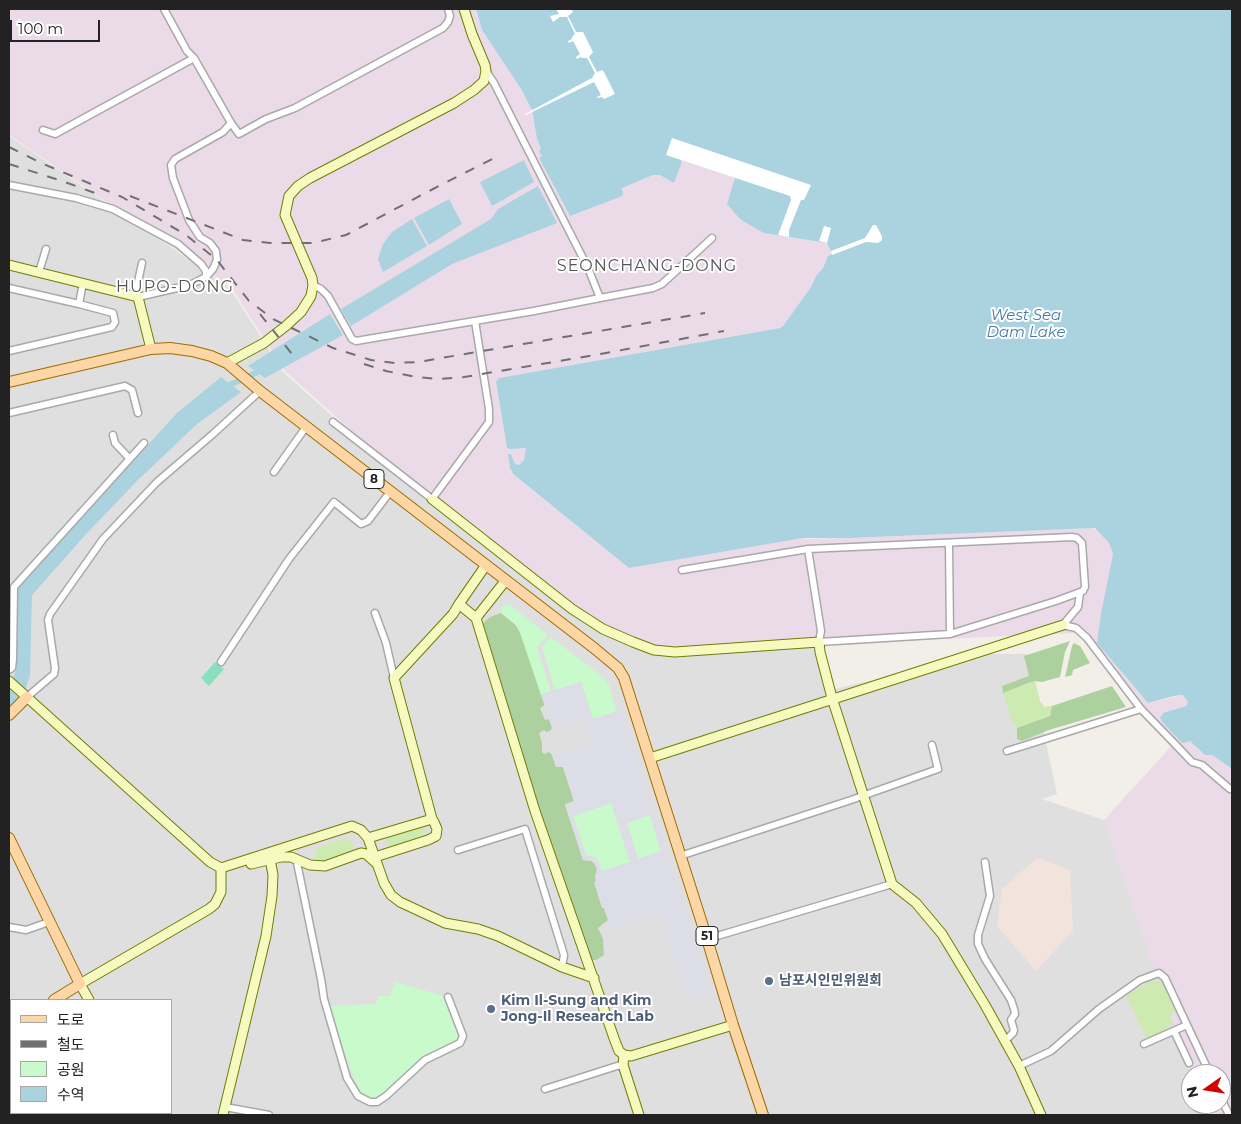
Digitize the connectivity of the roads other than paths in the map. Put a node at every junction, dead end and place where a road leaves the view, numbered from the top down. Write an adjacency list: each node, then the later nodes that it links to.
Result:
1 (164, 9): 4 (street)
2 (448, 9): 6 (street)
3 (464, 9): 5 (street)
4 (194, 58): 6 (street); 7 (street)
5 (486, 71): 16 (street); 19 (street)
6 (231, 123): 14 (street)
7 (43, 130)
8 (9, 185): 14 (street)
9 (712, 238): 19 (street)
10 (46, 249): 13 (street)
11 (142, 263): 18 (street)
12 (9, 265): 13 (street)
13 (39, 272): 15 (street)
14 (206, 277): 18 (street)
15 (82, 283): 18 (street); 20 (street)
16 (313, 285): 21 (street); 24 (street)
17 (9, 288): 20 (street)
18 (137, 296): 22 (street)
19 (600, 298): 21 (street)
20 (79, 304): 23 (street)
21 (475, 321): 36 (street)
22 (150, 349): 24 (main road, 8); 25 (main road, 8)
23 (9, 351)
24 (230, 366): 26 (main road, 8)
25 (9, 382)
26 (256, 388): 30 (main road, 8); 54 (street)
27 (9, 413): 28 (street)
28 (138, 413)
29 (333, 422): 36 (street)
30 (306, 427): 34 (street); 35 (main road, 8)
31 (113, 435): 33 (street)
32 (144, 443): 33 (street)
33 (129, 458): 51 (street)
34 (274, 472)
35 (390, 492): 39 (main road, 8); 50 (street)
36 (432, 499): 49 (street)
37 (949, 544): 38 (street); 43 (street); 48 (street)
38 (808, 549): 40 (street); 49 (street)
39 (486, 564): 41 (main road, 8); 44 (street)
40 (682, 570)
41 (496, 572): 42 (main road, 51)
42 (506, 580): 46 (street); 60 (main road, 51)
43 (1080, 593): 47 (street); 48 (street)
44 (459, 604): 46 (street); 52 (street)
45 (375, 613): 52 (street)
46 (476, 618): 78 (street)
47 (1063, 625): 55 (street); 56 (street)
48 (950, 634): 49 (street)
49 (819, 642): 55 (street)
50 (221, 662)
51 (9, 670)
52 (394, 678): 63 (street)
53 (9, 681): 54 (street)
54 (24, 695): 57 (main road); 72 (street)
55 (832, 698): 60 (street); 62 (street)
56 (1141, 709): 59 (street); 61 (street)
57 (9, 715)
58 (932, 744): 62 (street)
59 (1007, 751)
60 (650, 758): 68 (main road, 51)
61 (1230, 789)
62 (863, 795): 68 (street); 73 (street)
63 (432, 819): 65 (street); 70 (street)
64 (9, 838): 74 (main road)
65 (368, 838): 67 (street); 70 (street)
66 (458, 850): 77 (street)
67 (270, 856): 69 (street); 72 (street); 94 (street)
68 (680, 856): 76 (main road, 51)
69 (296, 858): 70 (street); 80 (street)
70 (376, 860): 77 (street)
71 (985, 862): 86 (street)
72 (223, 868): 79 (street)
73 (892, 884): 76 (street); 86 (street)
74 (49, 922): 75 (street); 79 (main road)
75 (9, 927)
76 (707, 939): 83 (main road, 51)
77 (562, 967): 78 (street)
78 (594, 978): 88 (street)
79 (80, 984): 81 (main road); 82 (street)
80 (448, 997)
81 (59, 999)
82 (88, 999)
83 (733, 1025): 88 (street); 97 (main road, 51)
84 (1187, 1026): 85 (street); 90 (street); 92 (street)
85 (1174, 1031): 87 (street); 89 (street)
86 (1005, 1041): 92 (street)
87 (1144, 1044)
88 (624, 1055): 91 (street)
89 (1189, 1063)
90 (1205, 1064)
91 (623, 1065): 93 (street); 96 (street)
92 (1019, 1066): 98 (street)
93 (545, 1089)
94 (224, 1111): 95 (street)
95 (269, 1115)
96 (639, 1115)
97 (763, 1115)
98 (1041, 1115)

